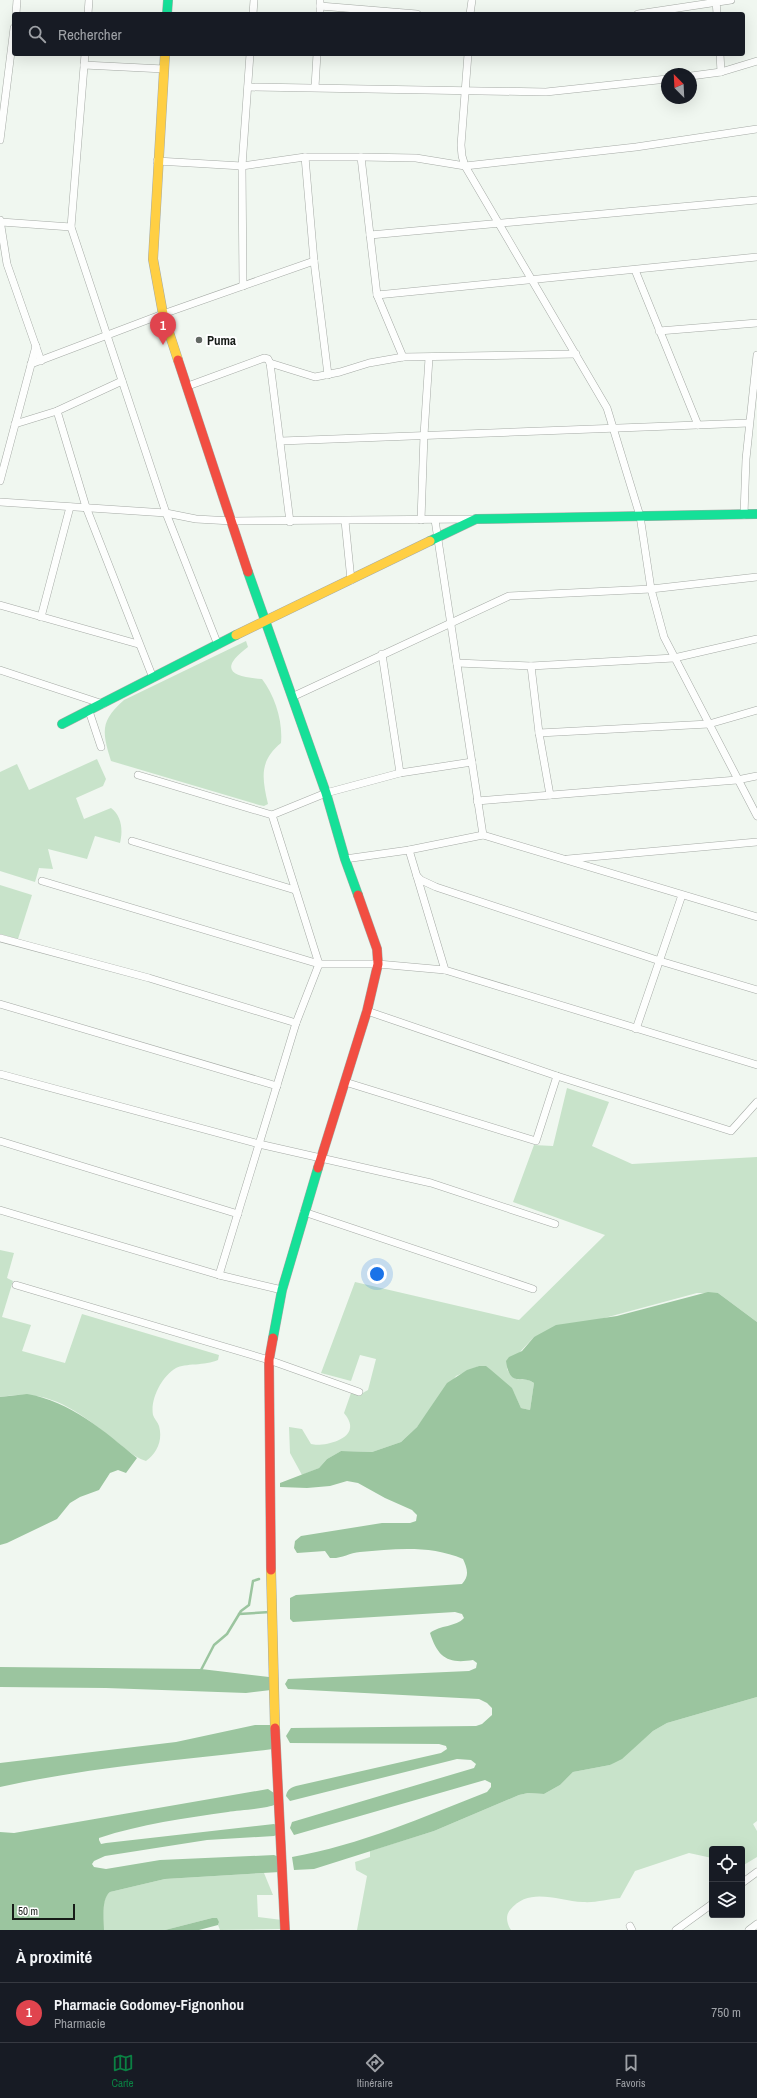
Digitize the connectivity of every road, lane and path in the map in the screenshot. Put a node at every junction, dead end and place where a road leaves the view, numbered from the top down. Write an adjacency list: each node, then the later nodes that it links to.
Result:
1 (18, 0): 9 (street)
2 (89, 0): 10 (street)
3 (168, 0): 11 (street)
4 (254, 0): 12 (street)
5 (472, 0): 14 (street)
6 (731, 0): 7 (street)
7 (716, 1): 15 (street); 16 (street)
8 (320, 3): 13 (street)
9 (16, 12)
10 (88, 12)
11 (167, 12)
12 (253, 12)
13 (399, 12)
14 (470, 12)
15 (650, 12)
16 (717, 12)
17 (12, 44): 34 (street)
18 (85, 56): 25 (street)
19 (165, 56): 26 (street)
20 (250, 56): 30 (street)
21 (317, 56): 31 (street)
22 (468, 56): 32 (street)
23 (720, 56): 27 (street)
24 (757, 61): 27 (street)
25 (84, 65): 26 (street); 43 (street)
26 (164, 69): 37 (street)
27 (722, 72): 28 (street)
28 (697, 75)
29 (661, 80): 32 (street)
30 (248, 87): 31 (street); 38 (street)
31 (315, 87): 32 (street)
32 (465, 91): 39 (street)
33 (757, 129): 39 (street)
34 (0, 140)
35 (305, 157): 36 (street); 38 (street); 46 (street)
36 (361, 157): 39 (street); 44 (street)
37 (157, 162): 38 (street); 52 (street)
38 (242, 166): 50 (street)
39 (465, 166): 42 (street)
40 (757, 200): 42 (street)
41 (0, 221): 43 (street); 47 (street)
42 (498, 223): 44 (street); 49 (street)
43 (71, 227): 55 (street)
44 (370, 235): 51 (street)
45 (757, 257): 48 (street)
46 (314, 261): 50 (street); 64 (street)
47 (3, 265): 56 (street)
48 (635, 270): 49 (street); 54 (street)
49 (532, 280): 51 (street); 57 (street)
50 (243, 286): 52 (street)
51 (377, 295): 59 (street)
52 (163, 314): 55 (street); 66 (street)
53 (757, 323): 54 (street)
54 (659, 331): 70 (street)
55 (106, 336): 61 (street); 65 (street)
56 (36, 346): 61 (street); 63 (street)
57 (576, 354): 60 (street); 71 (street)
58 (757, 355): 68 (street)
59 (403, 357): 60 (street); 64 (street)
60 (429, 358): 72 (street)
61 (41, 361): 63 (street)
62 (270, 363): 64 (street); 66 (street); 73 (street)
63 (31, 364): 69 (street)
64 (328, 375)
65 (122, 381): 67 (street); 78 (street)
66 (188, 386): 85 (street)
67 (57, 411): 69 (street); 77 (street)
68 (749, 423): 70 (street); 79 (street)
69 (15, 424): 74 (street)
70 (698, 425): 71 (street)
71 (615, 430): 72 (street); 81 (street)
72 (424, 435): 73 (street); 83 (street)
73 (281, 441): 87 (street)
74 (0, 481)
75 (0, 502): 76 (street)
76 (70, 507): 77 (street); 93 (street)
77 (86, 507): 78 (street); 97 (street)
78 (166, 513): 85 (street); 98 (street)
79 (744, 514): 80 (street); 81 (street)
80 (757, 514)
81 (640, 516): 82 (street); 91 (street)
82 (476, 519): 84 (street); 88 (street)
83 (421, 520): 84 (street); 86 (street)
84 (435, 520): 88 (street)
85 (232, 521): 87 (street); 94 (street)
86 (345, 521): 87 (street); 90 (street)
87 (290, 522)
88 (439, 538): 90 (street); 95 (street)
89 (757, 577): 91 (street)
90 (352, 580): 94 (street)
91 (651, 589): 95 (street); 100 (street)
92 (0, 605): 93 (street)
93 (41, 617): 97 (street)
94 (266, 620): 98 (street); 105 (street)
95 (451, 622): 99 (street); 101 (street)
96 (757, 639): 100 (street)
97 (138, 644): 104 (street)
98 (218, 645): 104 (street)
99 (382, 654): 105 (street); 114 (street)
100 (674, 658): 102 (street); 110 (street)
101 (457, 663): 102 (street); 113 (street)
102 (531, 666): 111 (street)
103 (0, 670): 106 (street)
104 (153, 678): 106 (street)
105 (292, 697): 118 (street)
106 (103, 704): 108 (street)
107 (757, 710): 110 (street)
108 (89, 711): 109 (street); 112 (street)
109 (62, 724)
110 (709, 724): 111 (street); 117 (street)
111 (539, 733): 119 (street)
112 (101, 747)
113 (472, 762): 114 (street); 120 (street)
114 (400, 773): 118 (street)
115 (138, 775): 121 (street)
116 (757, 776): 117 (street)
117 (738, 780): 119 (street); 122 (street)
118 (326, 793): 121 (street); 127 (street)
119 (550, 795): 120 (street)
120 (478, 801): 123 (street)
121 (272, 815): 131 (street)
122 (757, 816)
123 (482, 835): 126 (street); 128 (street)
124 (132, 841): 131 (street)
125 (757, 842): 128 (street)
126 (409, 850): 127 (street); 129 (street)
127 (345, 859): 137 (street)
128 (564, 859): 132 (street)
129 (417, 876): 135 (street); 138 (street)
130 (42, 881): 136 (street)
131 (295, 890): 136 (street)
132 (682, 895): 133 (street); 135 (street)
133 (757, 917)
134 (0, 938): 142 (street)
135 (660, 961): 139 (street); 143 (street)
136 (319, 964): 137 (street); 142 (street)
137 (378, 964): 138 (street); 141 (street)
138 (445, 970): 143 (street)
139 (757, 990)
140 (0, 1004): 148 (street)
141 (368, 1012): 146 (street); 147 (street)
142 (296, 1024): 148 (street)
143 (636, 1029): 144 (street)
144 (757, 1065)
145 (0, 1074): 151 (street)
146 (557, 1076): 147 (street); 149 (street)
147 (345, 1082): 152 (street)
148 (277, 1086): 151 (street)
149 (757, 1102)
150 (0, 1140): 155 (street)
151 (259, 1144): 152 (street); 155 (street)
152 (322, 1158): 154 (street); 156 (street)
153 (0, 1210): 157 (street)
154 (304, 1212): 159 (street); 160 (street)
155 (238, 1214): 157 (street)
156 (556, 1224)
157 (219, 1275): 160 (street)
158 (16, 1286): 161 (street)
159 (533, 1289)
160 (282, 1290): 161 (street)
161 (269, 1360): 162 (street); 167 (street)
162 (359, 1392)
163 (757, 1872): 164 (street)
164 (743, 1882)
165 (709, 1906): 168 (street)
166 (757, 1924): 169 (street)
167 (285, 1930)
168 (676, 1930)
169 (749, 1930)

